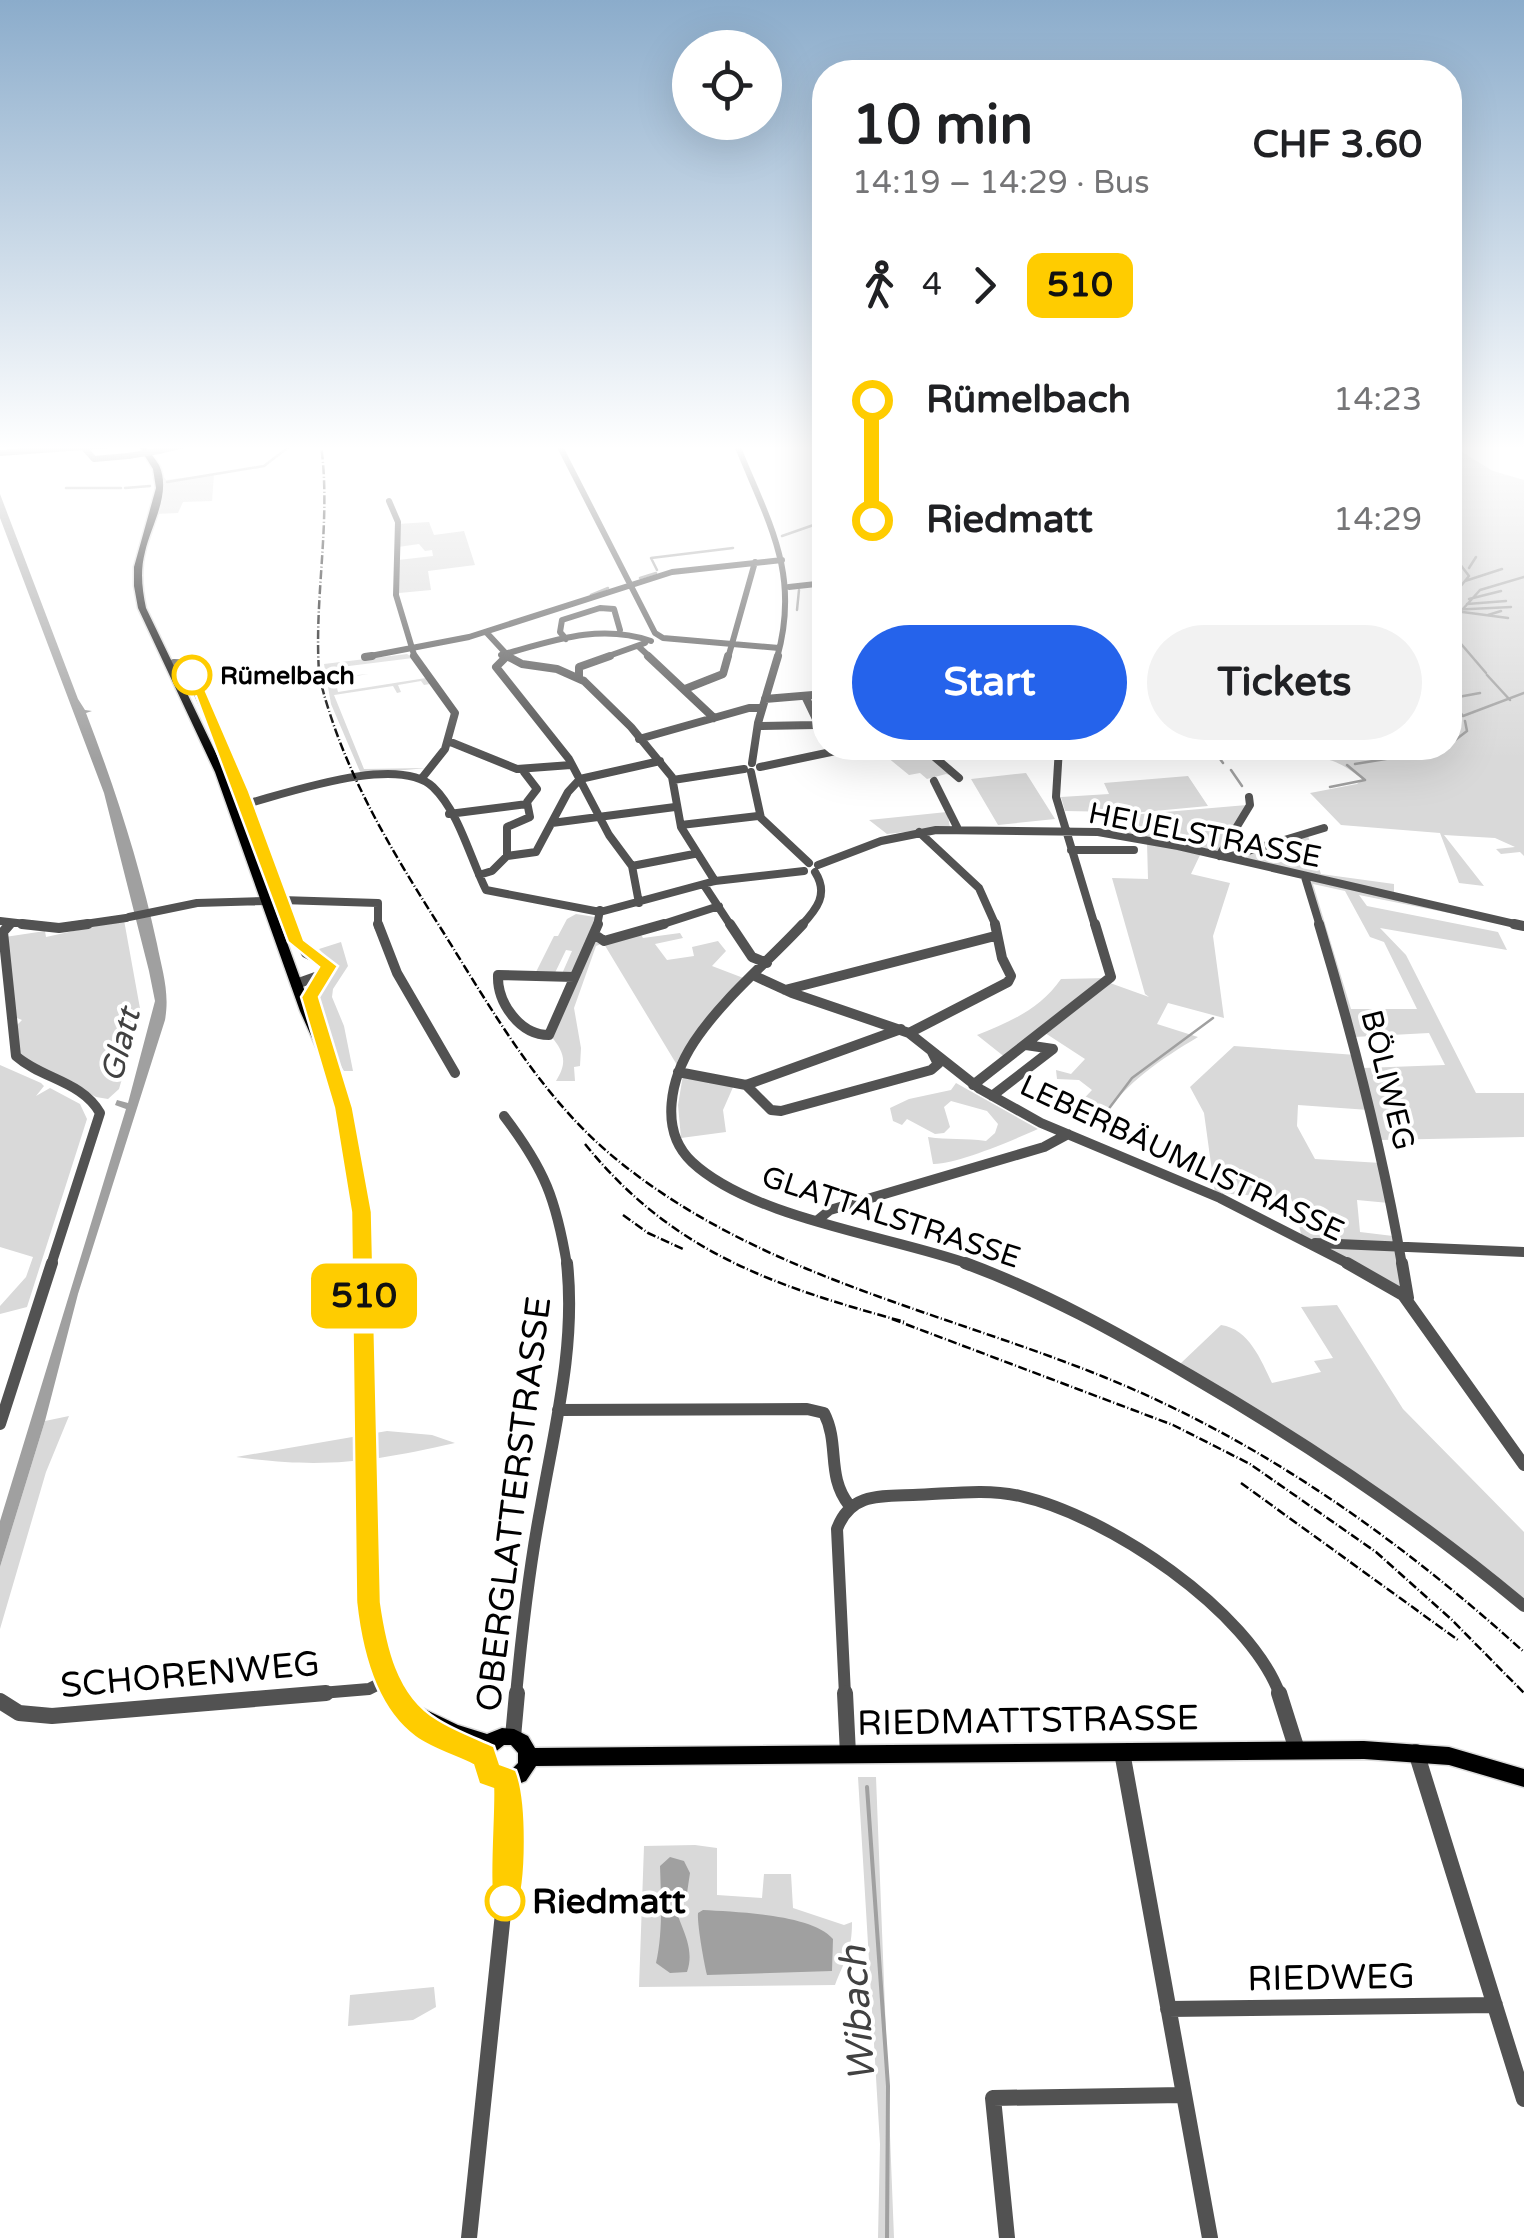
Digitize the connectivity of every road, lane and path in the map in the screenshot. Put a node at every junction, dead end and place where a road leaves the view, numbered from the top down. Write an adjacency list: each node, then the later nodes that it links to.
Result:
1 (141, 549): 22 (main road)
2 (397, 549): 19 (street)
3 (611, 549): 7 (street)
4 (778, 549): 5 (street)
5 (782, 560): 6 (street); 9 (street)
6 (755, 562): 7 (street); 16 (street)
7 (629, 585): 10 (street); 15 (street)
8 (812, 585): 9 (street)
9 (788, 588): 18 (street)
10 (538, 616): 11 (street); 13 (street)
11 (560, 622): 12 (street); 14 (street)
12 (620, 630): 14 (street); 15 (street)
13 (486, 632): 19 (street); 21 (street)
14 (566, 638): 21 (street)
15 (655, 639): 16 (street); 17 (street)
16 (734, 644): 18 (street); 24 (street)
17 (638, 646): 23 (street); 24 (street)
18 (779, 648): 27 (street)
19 (412, 650): 20 (street); 33 (street)
20 (364, 657)
21 (503, 657): 23 (street); 38 (street)
22 (173, 665): 47 (street); 70 (main road); 85 (main road)
23 (579, 678): 32 (street)
24 (685, 689): 29 (street)
25 (812, 695): 26 (street)
26 (804, 696): 27 (street); 28 (street)
27 (764, 704): 29 (street); 31 (street)
28 (812, 711)
29 (714, 718): 32 (street)
30 (812, 725): 31 (street)
31 (758, 726): 39 (street)
32 (638, 739): 37 (street)
33 (448, 741): 40 (street); 41 (street)
34 (812, 756): 39 (street)
35 (938, 760): 42 (street)
36 (1059, 760): 57 (street)
37 (660, 762): 43 (street); 44 (street)
38 (571, 765): 40 (street); 43 (street)
39 (752, 768): 44 (street); 51 (street)
40 (524, 772): 48 (street)
41 (422, 778): 47 (street); 50 (street)
42 (959, 778)
43 (580, 779): 52 (street); 53 (street)
44 (673, 780): 49 (street)
45 (934, 781): 56 (street)
46 (1249, 797): 63 (street)
47 (246, 804): 72 (street)
48 (527, 804): 50 (street); 62 (street)
49 (675, 807): 52 (street); 54 (street)
50 (449, 814): 66 (street)
51 (758, 816): 54 (street); 65 (street)
52 (604, 818): 53 (street); 64 (street)
53 (552, 822): 62 (street)
54 (681, 825): 61 (street)
55 (1324, 828): 63 (street)
56 (958, 829): 57 (street, HEUELSTRASSE); 58 (street, HEUELSTRASSE)
57 (1065, 830): 59 (street); 63 (street, HEUELSTRASSE)
58 (919, 832): 65 (street, HEUELSTRASSE); 80 (street)
59 (1071, 850): 60 (street); 89 (street)
60 (1134, 850)
61 (694, 854): 64 (street); 68 (street)
62 (508, 856): 66 (street)
63 (1223, 857): 67 (street, HEUELSTRASSE)
64 (632, 866): 74 (street)
65 (811, 868): 68 (street, HEUELSTRASSE); 81 (street, GLATTALSTRASSE)
66 (479, 875): 76 (street)
67 (1306, 876): 78 (street, HEUELSTRASSE); 101 (street, BÖLIWEG)
68 (715, 881): 69 (street, HEUELSTRASSE)
69 (704, 884): 74 (street, HEUELSTRASSE); 75 (street)
70 (262, 887): 71 (street); 73 (main road)
71 (248, 899): 73 (street); 77 (street)
72 (281, 900): 83 (street); 93 (street)
73 (267, 901): 85 (main road)
74 (639, 903): 76 (street, HEUELSTRASSE)
75 (719, 906): 79 (street); 81 (street)
76 (600, 911): 79 (street)
77 (5, 922): 105 (street)
78 (1524, 926)
79 (594, 934): 84 (street)
80 (995, 936): 86 (street); 88 (street)
81 (767, 963): 82 (street, GLATTALSTRASSE)
82 (756, 976): 86 (street, LEBERBÄUMLISTRASSE); 92 (street, GLATTALSTRASSE)
83 (323, 977): 85 (street); 87 (street)
84 (574, 977): 84 (street)
85 (301, 983): 87 (main road); 90 (main road)
86 (785, 990): 88 (street, LEBERBÄUMLISTRASSE)
87 (310, 999): 90 (main road)
88 (905, 1031): 91 (street, LEBERBÄUMLISTRASSE); 94 (street)
89 (1026, 1044): 95 (street); 96 (street)
90 (324, 1050): 109 (main road)
91 (931, 1051): 94 (street); 95 (street, LEBERBÄUMLISTRASSE)
92 (678, 1072): 94 (street); 99 (street, GLATTALSTRASSE)
93 (455, 1073)
94 (746, 1085)
95 (973, 1085): 96 (street, LEBERBÄUMLISTRASSE)
96 (992, 1096): 98 (street, LEBERBÄUMLISTRASSE)
97 (504, 1116): 104 (street, OBERGLATTERSTRASSE)
98 (1068, 1134): 99 (street); 100 (street, LEBERBÄUMLISTRASSE)
99 (819, 1218): 108 (street, GLATTALSTRASSE)
100 (1312, 1243): 101 (street); 103 (street, LEBERBÄUMLISTRASSE)
101 (1398, 1249): 102 (street); 103 (street, BÖLIWEG)
102 (1524, 1252)
103 (1408, 1298): 106 (street, LEBERBÄUMLISTRASSE)
104 (558, 1410): 107 (street); 111 (street, OBERGLATTERSTRASSE)
105 (0, 1424)
106 (1524, 1465)
107 (848, 1505): 113 (street); 116 (street)
108 (1524, 1606)
109 (387, 1680): 110 (street, SCHORENWEG); 112 (main road)
110 (0, 1701)
111 (513, 1737): 112 (main road); 117 (main road)
112 (488, 1750): 119 (main road)
113 (1298, 1750): 114 (main road, RIEDMATTSTRASSE); 115 (main road, RIEDMATTSTRASSE)
114 (1122, 1751): 116 (main road, RIEDMATTSTRASSE); 121 (street)
115 (1416, 1752): 118 (main road, RIEDMATTSTRASSE); 120 (street)
116 (848, 1754): 117 (main road, RIEDMATTSTRASSE)
117 (529, 1757): 119 (main road)
118 (1524, 1778)
119 (506, 1780): 124 (street)
120 (1495, 2005): 121 (street, RIEDWEG); 123 (street)
121 (1168, 2009): 122 (street)
122 (1183, 2095): 125 (street); 126 (street)
123 (1524, 2099)
124 (469, 2238)
125 (1007, 2238)
126 (1210, 2238)

